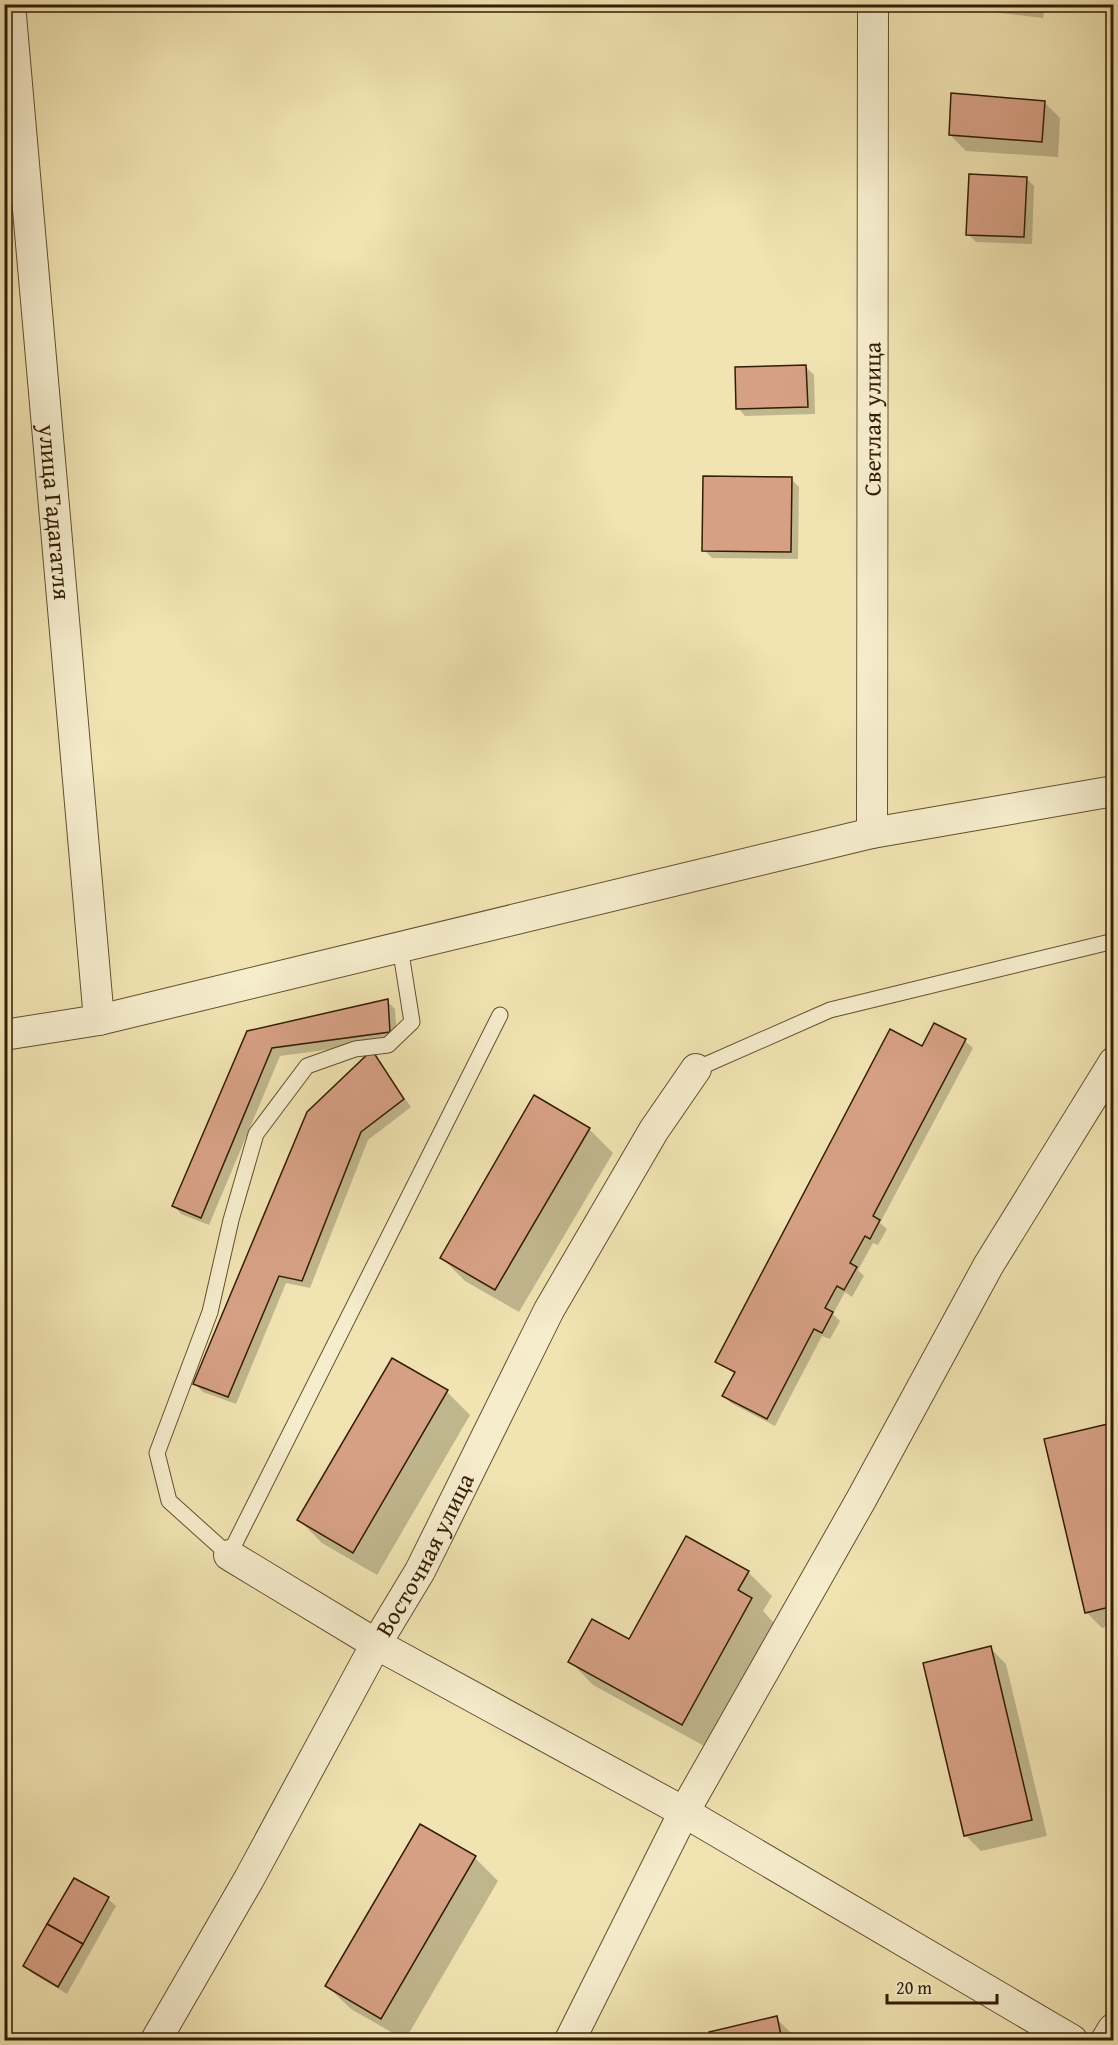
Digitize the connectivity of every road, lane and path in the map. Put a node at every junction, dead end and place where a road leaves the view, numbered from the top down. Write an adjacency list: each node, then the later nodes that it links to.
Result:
1 (10, 4): 8 (street, улица Гадагатля)
2 (873, 4): 4 (street, Светлая улица)
3 (1113, 791): 4 (street)
4 (872, 833): 6 (street)
5 (1113, 941): 11 (lane)
6 (400, 947): 8 (street); 12 (lane)
7 (500, 1015): 12 (lane)
8 (99, 1020): 9 (street)
9 (4, 1035)
10 (1113, 1062): 14 (street)
11 (696, 1069): 13 (street, Восточная улица)
12 (229, 1555): 13 (street)
13 (376, 1644): 14 (street); 16 (street, Восточная улица)
14 (684, 1812): 17 (street); 18 (street)
15 (1113, 2030): 19 (street)
16 (156, 2040)
17 (570, 2040)
18 (1072, 2040)
19 (1107, 2040)

